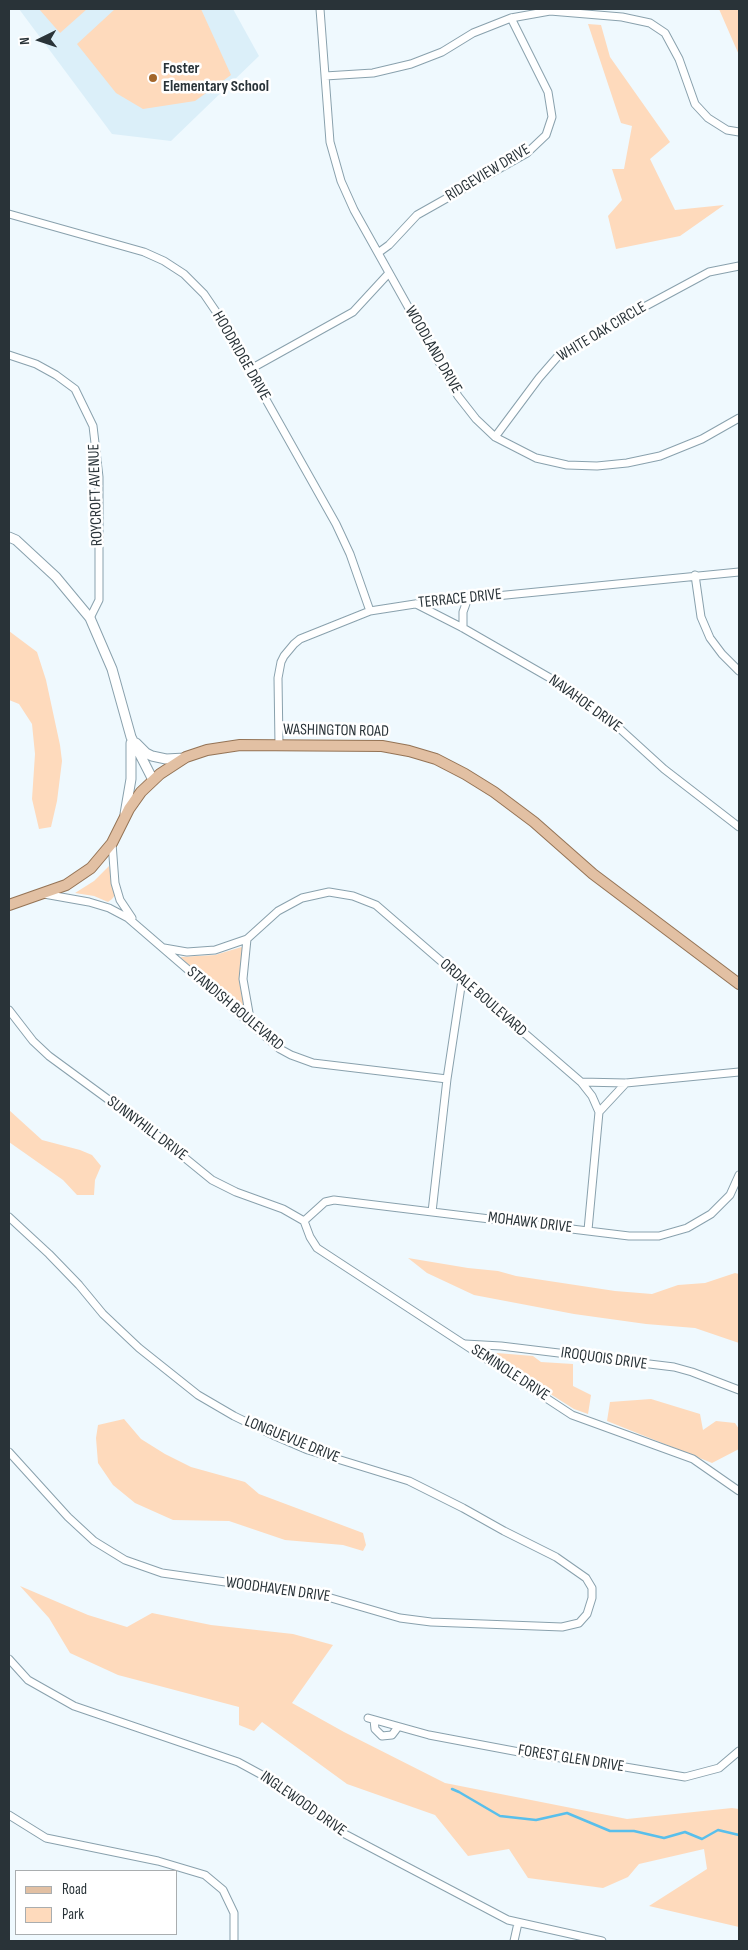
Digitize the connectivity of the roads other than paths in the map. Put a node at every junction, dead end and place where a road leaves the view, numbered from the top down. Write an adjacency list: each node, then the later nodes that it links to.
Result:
1 (320, 9): 3 (street, WOODLAND DRIVE)
2 (510, 18): 3 (street); 4 (street); 6 (street, RIDGEVIEW DRIVE)
3 (326, 76): 6 (street, WOODLAND DRIVE)
4 (739, 132)
5 (9, 214): 10 (street, HOODRIDGE DRIVE)
6 (378, 253): 8 (street, WOODLAND DRIVE)
7 (739, 266): 12 (street, WHITE OAK CIRCLE)
8 (389, 274): 10 (street); 12 (street, WOODLAND DRIVE)
9 (9, 356): 19 (street, ROYCROFT AVENUE)
10 (250, 371): 18 (street, HOODRIDGE DRIVE)
11 (739, 418): 12 (street, WOODLAND DRIVE)
12 (495, 437)
13 (9, 537): 19 (street)
14 (739, 572): 15 (street, TERRACE DRIVE)
15 (695, 575): 16 (street, TERRACE DRIVE); 21 (street)
16 (468, 598): 17 (street, TERRACE DRIVE); 20 (street)
17 (415, 604): 18 (street, TERRACE DRIVE); 20 (street, NAVAHOE DRIVE)
18 (370, 612): 23 (street, TERRACE DRIVE)
19 (90, 618): 22 (street)
20 (463, 628): 27 (street, NAVAHOE DRIVE)
21 (739, 672)
22 (131, 737): 24 (street); 25 (street); 26 (street)
23 (279, 745): 24 (main road, WASHINGTON ROAD); 35 (main road, WASHINGTON ROAD)
24 (186, 757): 25 (main road, WASHINGTON ROAD)
25 (153, 780): 26 (main road, WASHINGTON ROAD)
26 (125, 818): 28 (main road, WASHINGTON ROAD)
27 (739, 827)
28 (112, 843): 29 (main road, WASHINGTON ROAD); 31 (street)
29 (42, 894): 30 (main road, WASHINGTON ROAD); 31 (street, STANDISH BOULEVARD)
30 (9, 905)
31 (137, 924): 33 (street, STANDISH BOULEVARD)
32 (247, 939): 33 (street, ORDALE BOULEVARD); 34 (street, ORDALE BOULEVARD); 37 (street)
33 (164, 948): 37 (street, STANDISH BOULEVARD)
34 (462, 980): 39 (street); 40 (street, ORDALE BOULEVARD)
35 (739, 984)
36 (9, 1010): 46 (street, SUNNYHILL DRIVE)
37 (251, 1024): 39 (street, STANDISH BOULEVARD)
38 (739, 1072): 41 (street)
39 (446, 1079): 44 (street)
40 (581, 1082): 41 (street); 42 (street, ORDALE BOULEVARD)
41 (626, 1083): 42 (street)
42 (599, 1112): 47 (street)
43 (739, 1176): 47 (street, MOHAWK DRIVE)
44 (432, 1212): 46 (street, MOHAWK DRIVE); 47 (street, MOHAWK DRIVE)
45 (9, 1217): 52 (street, LONGUEVUE DRIVE)
46 (304, 1221): 48 (street, SEMINOLE DRIVE)
47 (588, 1230)
48 (465, 1344): 49 (street, IROQUOIS DRIVE); 51 (street, SEMINOLE DRIVE)
49 (739, 1390)
50 (9, 1452): 52 (street, WOODHAVEN DRIVE)
51 (739, 1492)
52 (587, 1614)
53 (9, 1659): 57 (street, INGLEWOOD DRIVE)
54 (398, 1727): 54 (street, FOREST GLEN DRIVE); 55 (street, FOREST GLEN DRIVE)
55 (739, 1751)
56 (9, 1815): 58 (street)
57 (518, 1923): 59 (street); 60 (street, INGLEWOOD DRIVE)
58 (234, 1941)
59 (514, 1941)
60 (602, 1941)

